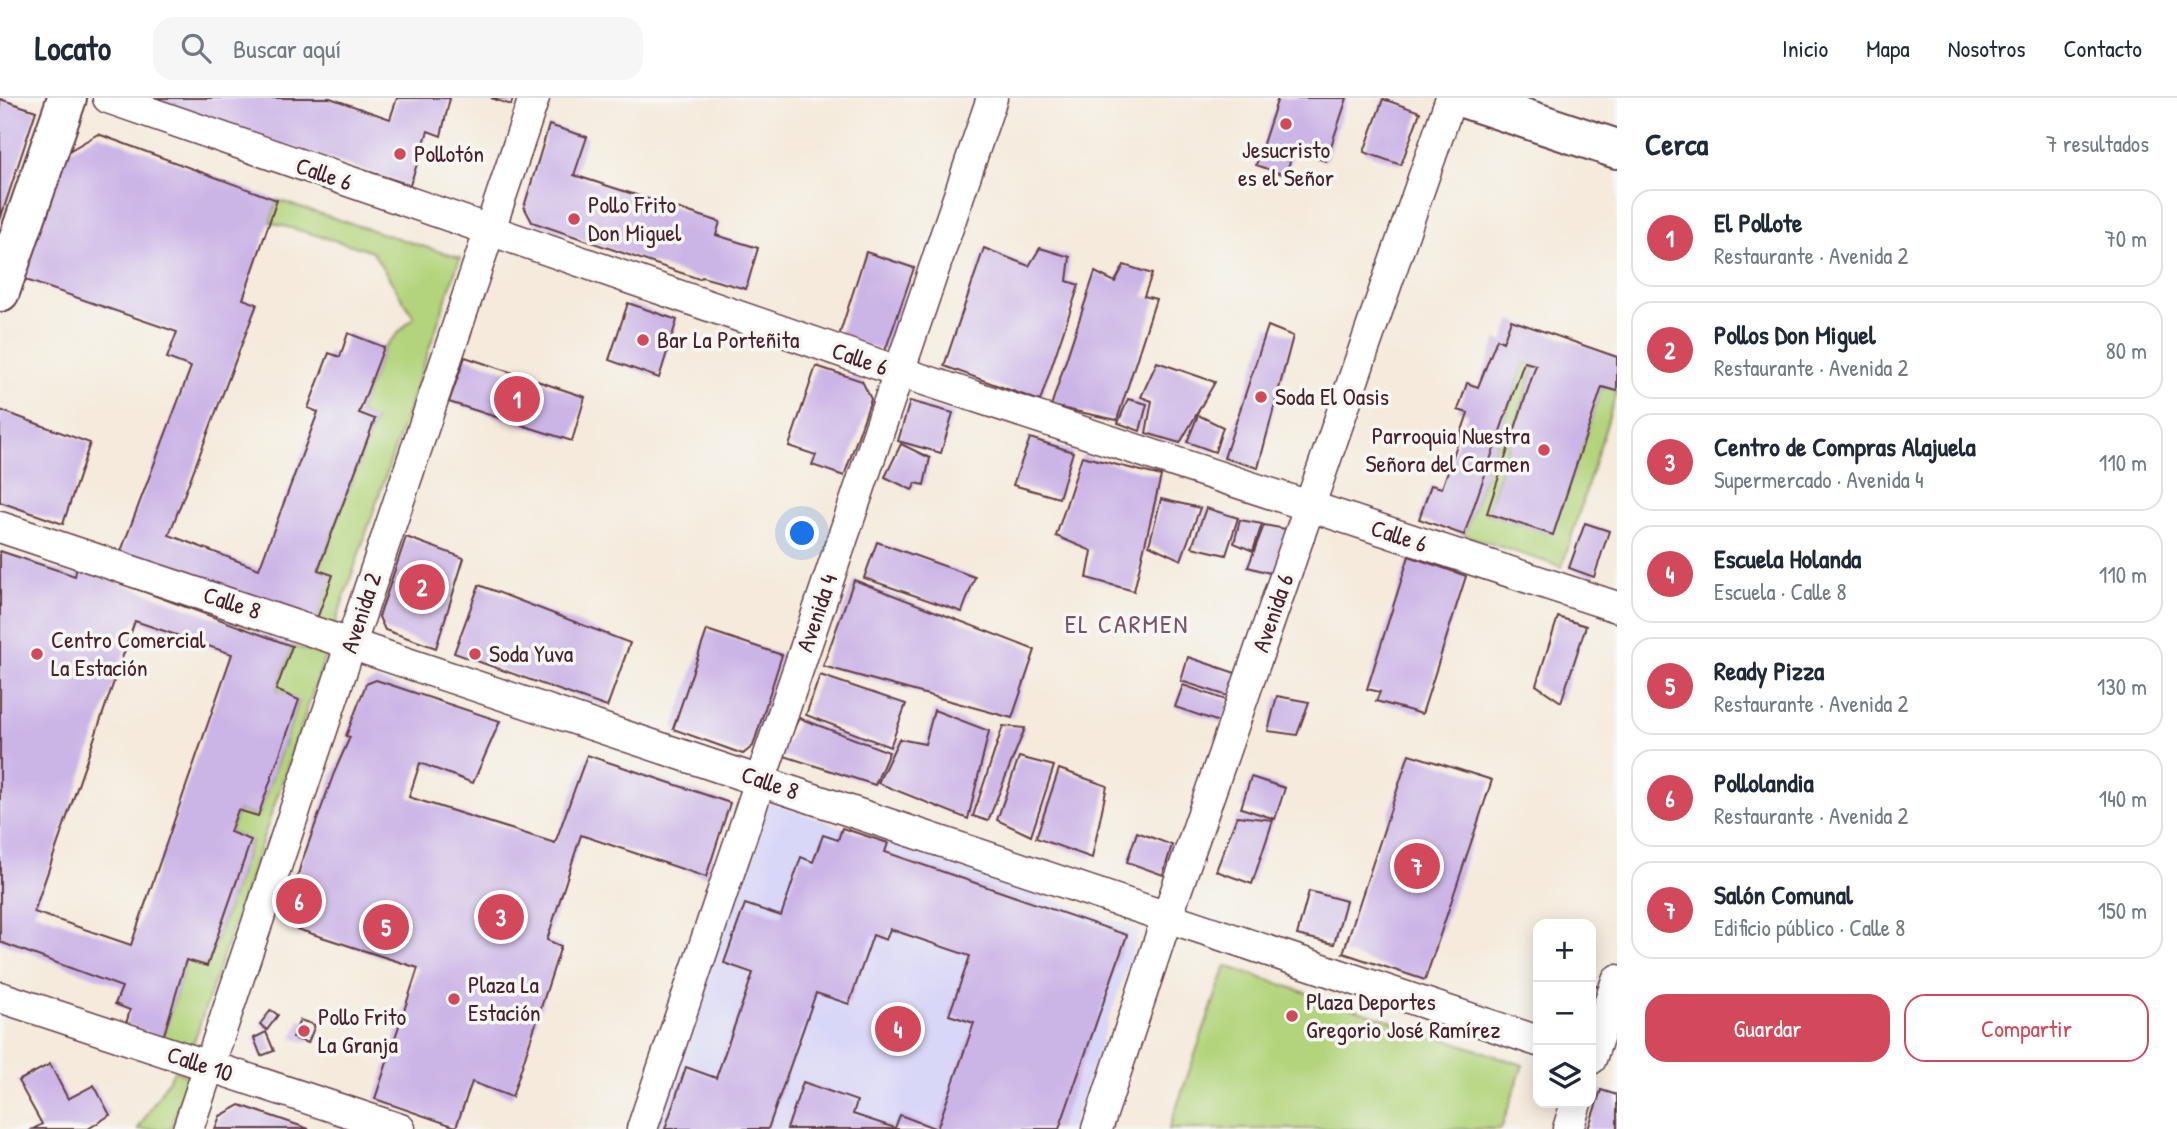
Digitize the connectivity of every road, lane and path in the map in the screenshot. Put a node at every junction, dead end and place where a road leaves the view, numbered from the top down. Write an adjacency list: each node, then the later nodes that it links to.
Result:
1 (66, 98): 9 (street)
2 (108, 98): 8 (street, Calle 6)
3 (534, 98): 8 (street, Avenida 2)
4 (992, 98): 10 (street, Avenida 4)
5 (1451, 98): 11 (street, Avenida 6)
6 (1463, 98): 7 (street)
7 (1617, 149)
8 (488, 231): 10 (street, Calle 6); 14 (street, Avenida 2)
9 (0, 292)
10 (900, 372): 11 (street, Calle 6); 15 (street, Avenida 4)
11 (1311, 507): 13 (street, Calle 6); 16 (street, Avenida 6)
12 (0, 527): 14 (street, Calle 8)
13 (1617, 607)
14 (351, 642): 15 (street, Calle 8); 22 (street, Avenida 2)
15 (760, 779): 16 (street, Calle 8); 27 (street, Avenida 4)
16 (1167, 917): 19 (street, Calle 8); 28 (street, Avenida 6)
17 (1617, 980): 20 (street)
18 (0, 997): 22 (street, Calle 10)
19 (1533, 1039)
20 (1596, 1045)
21 (1596, 1061): 23 (street)
22 (209, 1067): 25 (street, Avenida 2); 26 (street, Calle 10)
23 (1617, 1067)
24 (1574, 1108): 29 (street)
25 (188, 1129)
26 (400, 1129)
27 (642, 1129)
28 (1097, 1129)
29 (1568, 1129)

